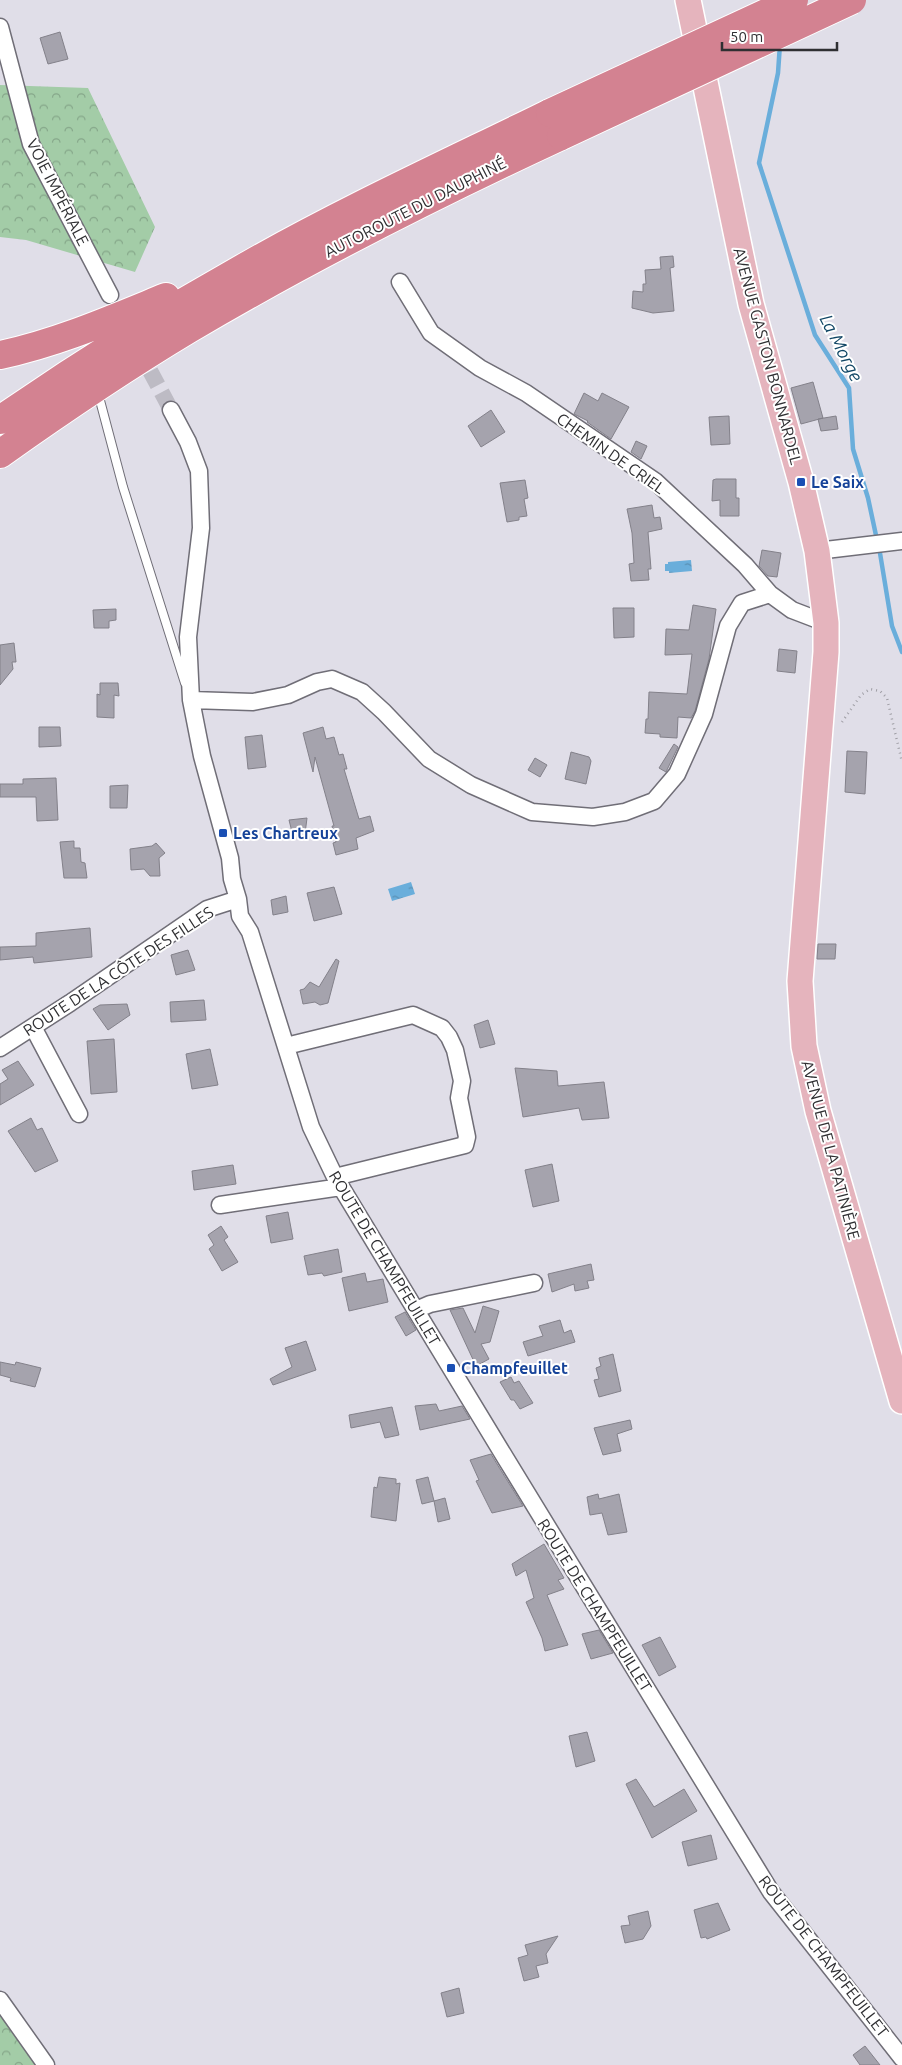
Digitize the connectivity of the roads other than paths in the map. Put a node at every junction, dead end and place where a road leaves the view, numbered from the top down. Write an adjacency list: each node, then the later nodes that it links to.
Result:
1 (688, 0): 15 (main road, AVENUE GASTON BONNARDEL)
2 (794, 0): 5 (highway, AUTOROUTE DU DAUPHINÉ, bridge)
3 (852, 0): 5 (highway, AUTOROUTE DU DAUPHINÉ, bridge)
4 (0, 27): 8 (street, VOIE IMPÉRIALE)
5 (555, 124): 6 (highway, AUTOROUTE DU DAUPHINÉ); 10 (highway, AUTOROUTE DU DAUPHINÉ)
6 (251, 263): 9 (highway); 12 (highway, AUTOROUTE DU DAUPHINÉ)
7 (400, 282): 16 (street, CHEMIN DE CRIEL)
8 (110, 295)
9 (0, 355)
10 (97, 388): 13 (highway, AUTOROUTE DU DAUPHINÉ); 19 (lane)
11 (171, 410): 19 (street, ROUTE DE CHAMPFEUILLET)
12 (0, 420)
13 (0, 454)
14 (895, 542): 15 (street)
15 (817, 552): 17 (main road, AVENUE GASTON BONNARDEL)
16 (770, 594): 17 (street, CHEMIN DE CRIEL); 19 (street)
17 (826, 624): 18 (main road, AVENUE GASTON BONNARDEL)
18 (825, 684): 29 (main road, AVENUE DE LA PATINIÈRE)
19 (191, 700): 20 (street, ROUTE DE CHAMPFEUILLET)
20 (238, 899): 21 (street, ROUTE DE LA CÔTE DES FILLES); 22 (street, ROUTE DE CHAMPFEUILLET)
21 (33, 1027): 23 (street, ROUTE DE LA CÔTE DES FILLES); 24 (street)
22 (286, 1046): 25 (street, ROUTE DE CHAMPFEUILLET); 25 (street)
23 (0, 1048)
24 (79, 1114)
25 (338, 1182): 26 (street); 28 (street, ROUTE DE CHAMPFEUILLET)
26 (220, 1205)
27 (534, 1283): 28 (street)
28 (416, 1310): 31 (street, ROUTE DE CHAMPFEUILLET)
29 (902, 1401)
30 (0, 2000): 32 (street)
31 (902, 2058)
32 (46, 2065)

